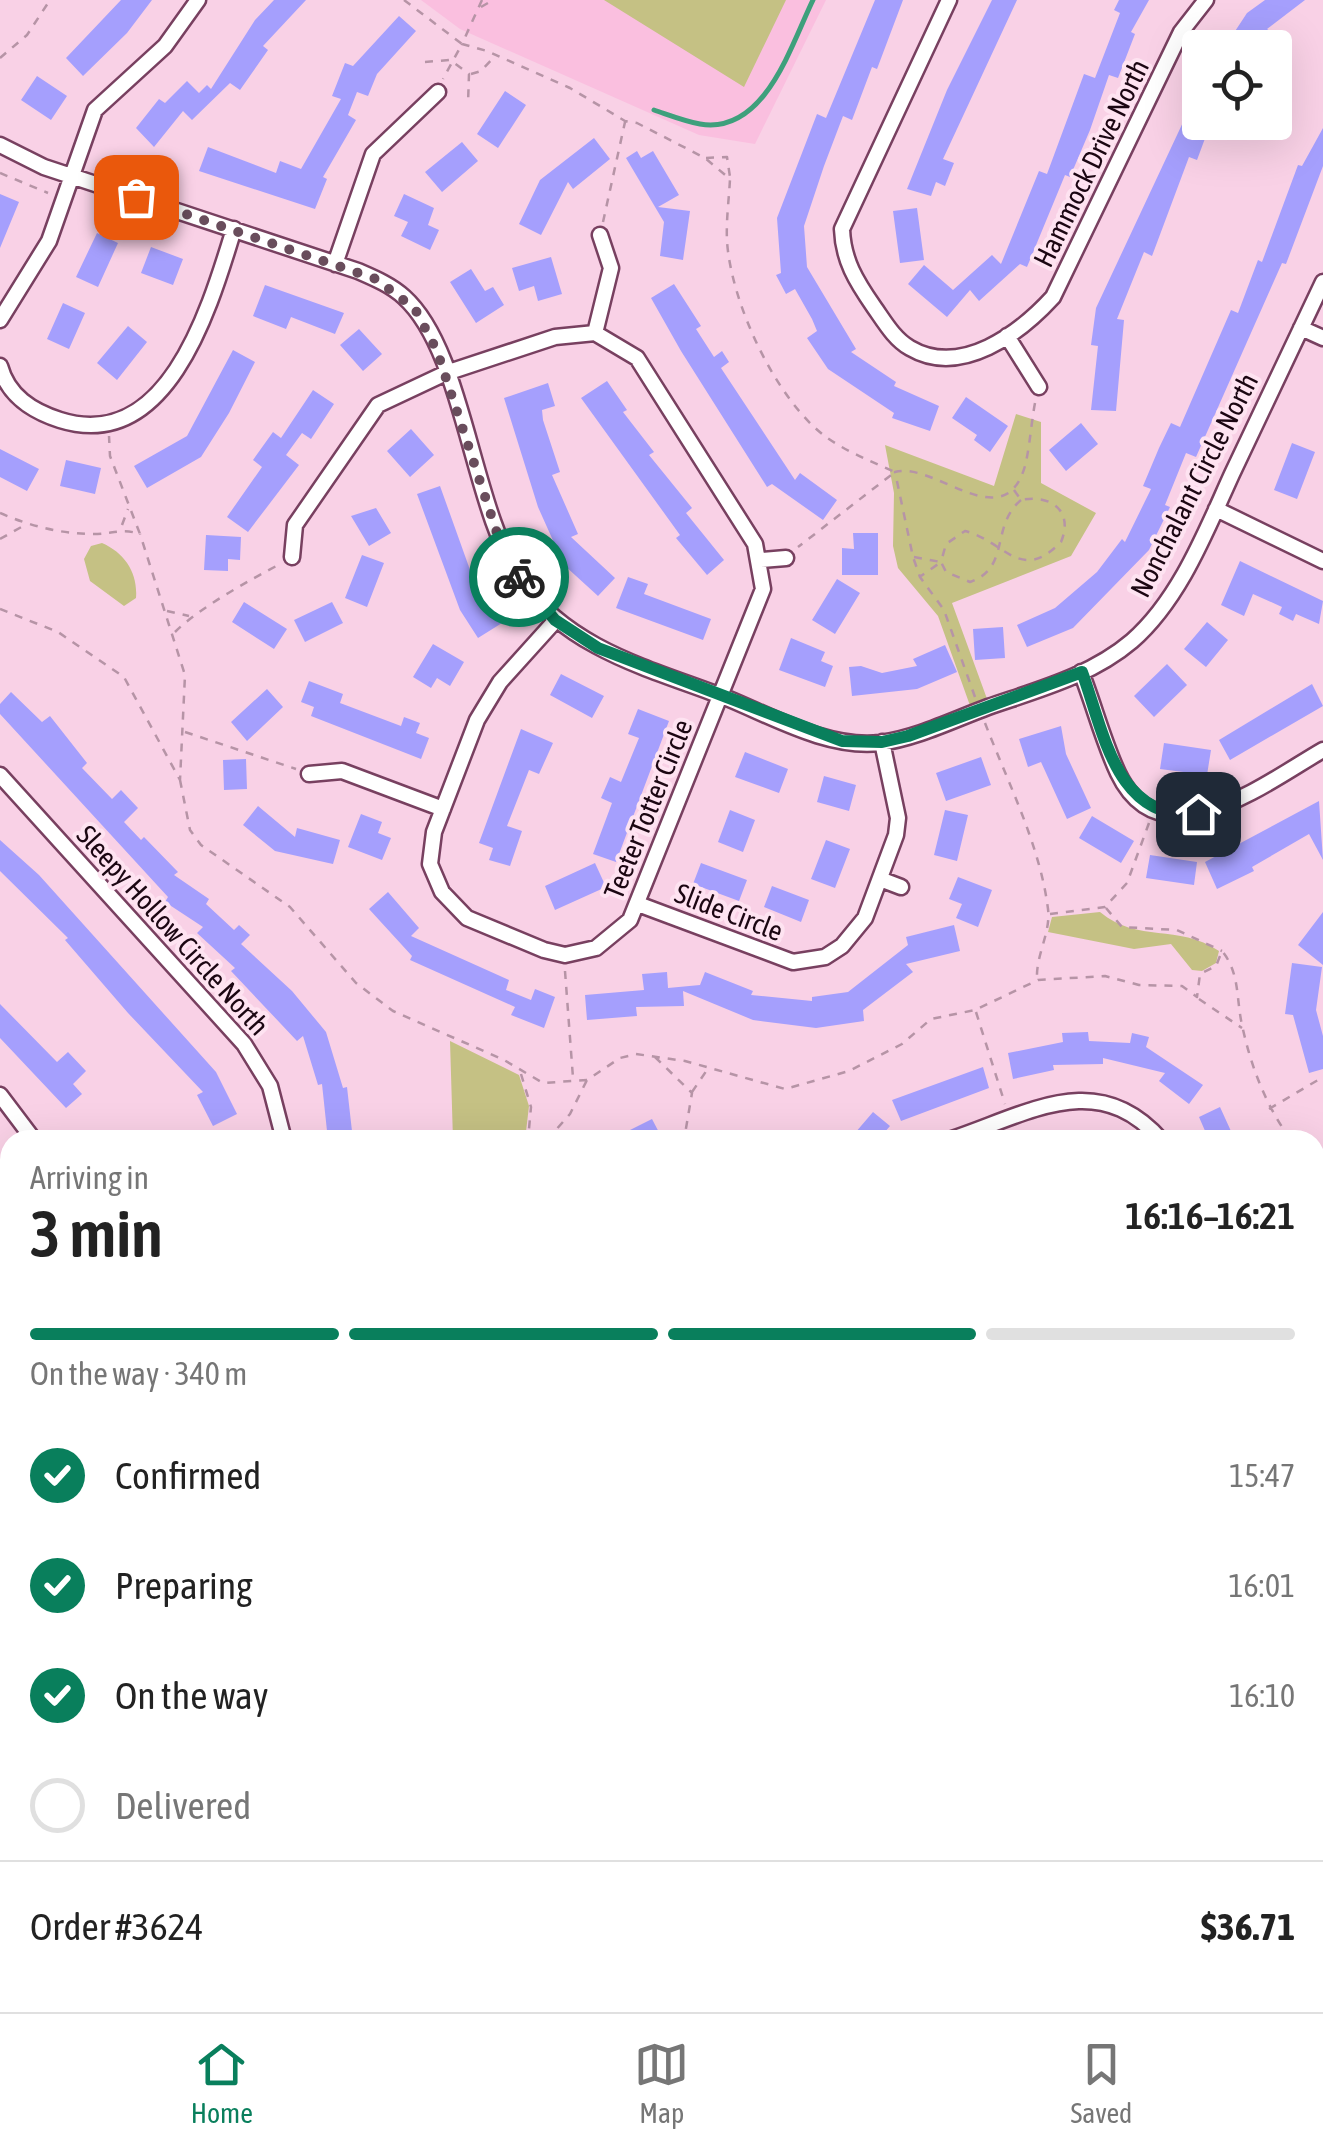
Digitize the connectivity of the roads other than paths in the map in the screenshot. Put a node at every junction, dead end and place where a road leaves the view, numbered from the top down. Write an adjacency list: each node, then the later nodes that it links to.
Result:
1 (198, 0): 6 (street)
2 (949, 0): 14 (street, Hammock Drive North)
3 (1206, 0): 14 (street, Hammock Drive North)
4 (438, 92): 9 (street)
5 (0, 145): 6 (street, Nonchalant Circle North)
6 (70, 176): 7 (street, Nonchalant Circle North); 11 (street)
7 (234, 229): 9 (street, Nonchalant Circle North); 16 (street)
8 (600, 235): 13 (street)
9 (335, 264): 17 (street, Nonchalant Circle North)
10 (1323, 282): 12 (street, Nonchalant Circle North)
11 (0, 320)
12 (1302, 328): 15 (street); 19 (street, Nonchalant Circle North)
13 (595, 333): 17 (street); 22 (street)
14 (1007, 336): 18 (street)
15 (1323, 338)
16 (0, 366)
17 (446, 373): 20 (street); 24 (street, Nonchalant Circle North)
18 (1039, 387)
19 (1216, 509): 23 (street); 25 (street, Nonchalant Circle North)
20 (292, 557)
21 (786, 558): 22 (street)
22 (760, 560): 26 (street, Teeter Totter Circle)
23 (1323, 561)
24 (555, 620): 26 (street, Nonchalant Circle North); 31 (street)
25 (1082, 672): 27 (street, Nonchalant Circle North); 28 (street)
26 (721, 696): 27 (street, Nonchalant Circle North); 34 (street, Teeter Totter Circle)
27 (882, 742): 32 (street, Slide Circle)
28 (1323, 750)
29 (310, 774): 31 (street)
30 (0, 775): 37 (street, Sleepy Hollow Circle North)
31 (443, 809): 34 (street, Teeter Totter Circle)
32 (880, 879): 33 (street); 34 (street, Slide Circle)
33 (902, 887)
34 (638, 904)
35 (0, 1096): 36 (street)
36 (26, 1130)
37 (281, 1130)
38 (980, 1130): 39 (street)
39 (1152, 1130)

